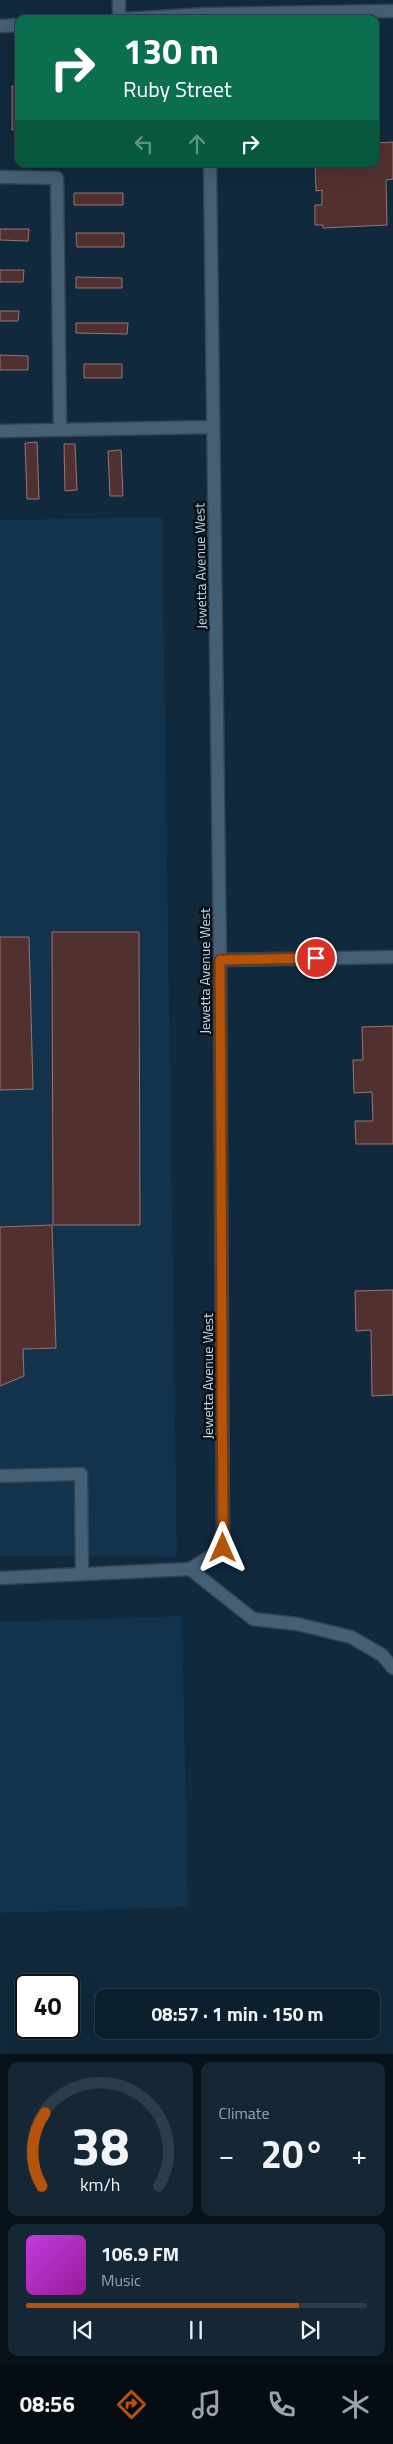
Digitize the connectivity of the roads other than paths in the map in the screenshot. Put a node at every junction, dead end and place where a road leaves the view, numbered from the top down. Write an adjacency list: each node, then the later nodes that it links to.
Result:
1 (119, 0): 3 (street)
2 (393, 11): 4 (street)
3 (119, 15)
4 (245, 15)
5 (15, 25): 6 (street)
6 (0, 26)
7 (210, 167): 9 (street, Jewetta Avenue West)
8 (0, 176): 11 (street)
9 (213, 427): 11 (street); 13 (street, Jewetta Avenue West)
10 (0, 430): 11 (street)
11 (60, 430)
12 (393, 957): 13 (street)
13 (220, 960): 15 (street, Jewetta Avenue West)
14 (0, 1476): 16 (street)
15 (190, 1569): 16 (street, Jewetta Avenue West); 18 (street)
16 (82, 1574): 17 (street, Jewetta Avenue West)
17 (0, 1578)
18 (393, 1668)

